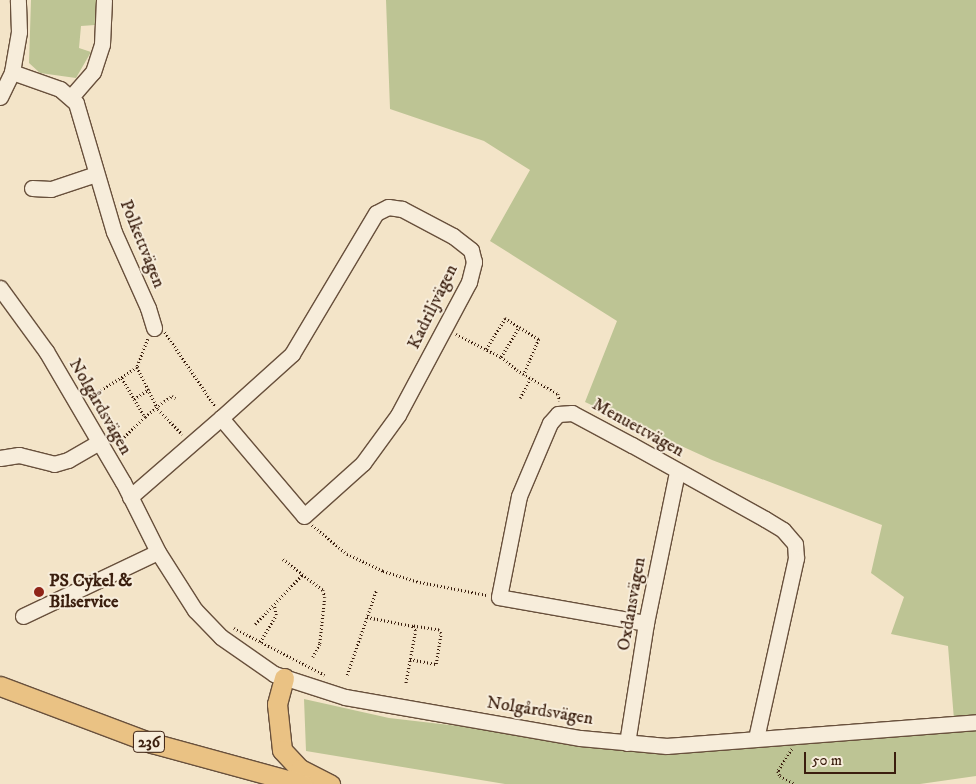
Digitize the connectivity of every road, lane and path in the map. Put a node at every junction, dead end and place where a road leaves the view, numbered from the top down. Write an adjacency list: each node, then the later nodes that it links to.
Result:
1 (18, 0): 3 (street)
2 (104, 0): 4 (street)
3 (12, 72): 4 (street); 5 (street)
4 (71, 97): 6 (street, Polkettvägen)
5 (0, 98)
6 (96, 174): 7 (street); 10 (street, Polkettvägen)
7 (32, 188)
8 (0, 288): 28 (street, Nolgårdsvägen)
9 (519, 327): 12 (path); 13 (path); 15 (path)
10 (154, 328): 14 (path); 26 (path)
11 (446, 328): 12 (path); 26 (street, Kadriljvägen); 33 (street, Kadriljvägen)
12 (486, 350): 13 (path)
13 (501, 357): 15 (path)
14 (137, 367): 16 (path); 18 (path)
15 (524, 375): 17 (path)
16 (122, 378): 21 (path); 22 (path)
17 (530, 379): 20 (path); 24 (path)
18 (149, 389): 21 (path); 23 (path)
19 (176, 398): 23 (path)
20 (520, 398)
21 (134, 399): 25 (path)
22 (83, 401)
23 (158, 405): 25 (path); 29 (path)
24 (562, 413): 31 (street, Menuettvägen); 38 (street, Menuettvägen)
25 (145, 417): 27 (path)
26 (221, 418): 29 (street, Kadriljvägen); 33 (street)
27 (124, 437)
28 (99, 442): 30 (street); 32 (street, Nolgårdsvägen)
29 (191, 444): 32 (street, Kadriljvägen)
30 (0, 458)
31 (677, 472): 42 (street, Oxdansvägen); 56 (street, Menuettvägen)
32 (130, 497): 34 (street, Nolgårdsvägen)
33 (304, 516): 38 (path)
34 (158, 552): 40 (street); 51 (street, Nolgårdsvägen)
35 (283, 559): 36 (path)
36 (303, 574): 39 (path); 47 (path)
37 (376, 591): 41 (path)
38 (499, 597): 42 (street)
39 (274, 604): 43 (path); 46 (path)
40 (22, 616)
41 (367, 617): 45 (path); 49 (path)
42 (646, 623): 57 (street, Oxdansvägen)
43 (255, 624)
44 (228, 625): 46 (path)
45 (413, 626): 48 (path); 48 (path)
46 (260, 642): 50 (path)
47 (313, 657)
48 (410, 659): 52 (path)
49 (347, 674)
50 (329, 677)
51 (284, 678): 57 (street, Nolgårdsvägen); 59 (main road)
52 (406, 684)
53 (0, 686): 58 (main road, 236)
54 (976, 722): 55 (street, Nolgårdsvägen)
55 (799, 736): 56 (street, Nolgårdsvägen); 60 (path)
56 (756, 738): 57 (street, Nolgårdsvägen)
57 (627, 743)
58 (302, 784)
59 (330, 784)
60 (794, 784)

